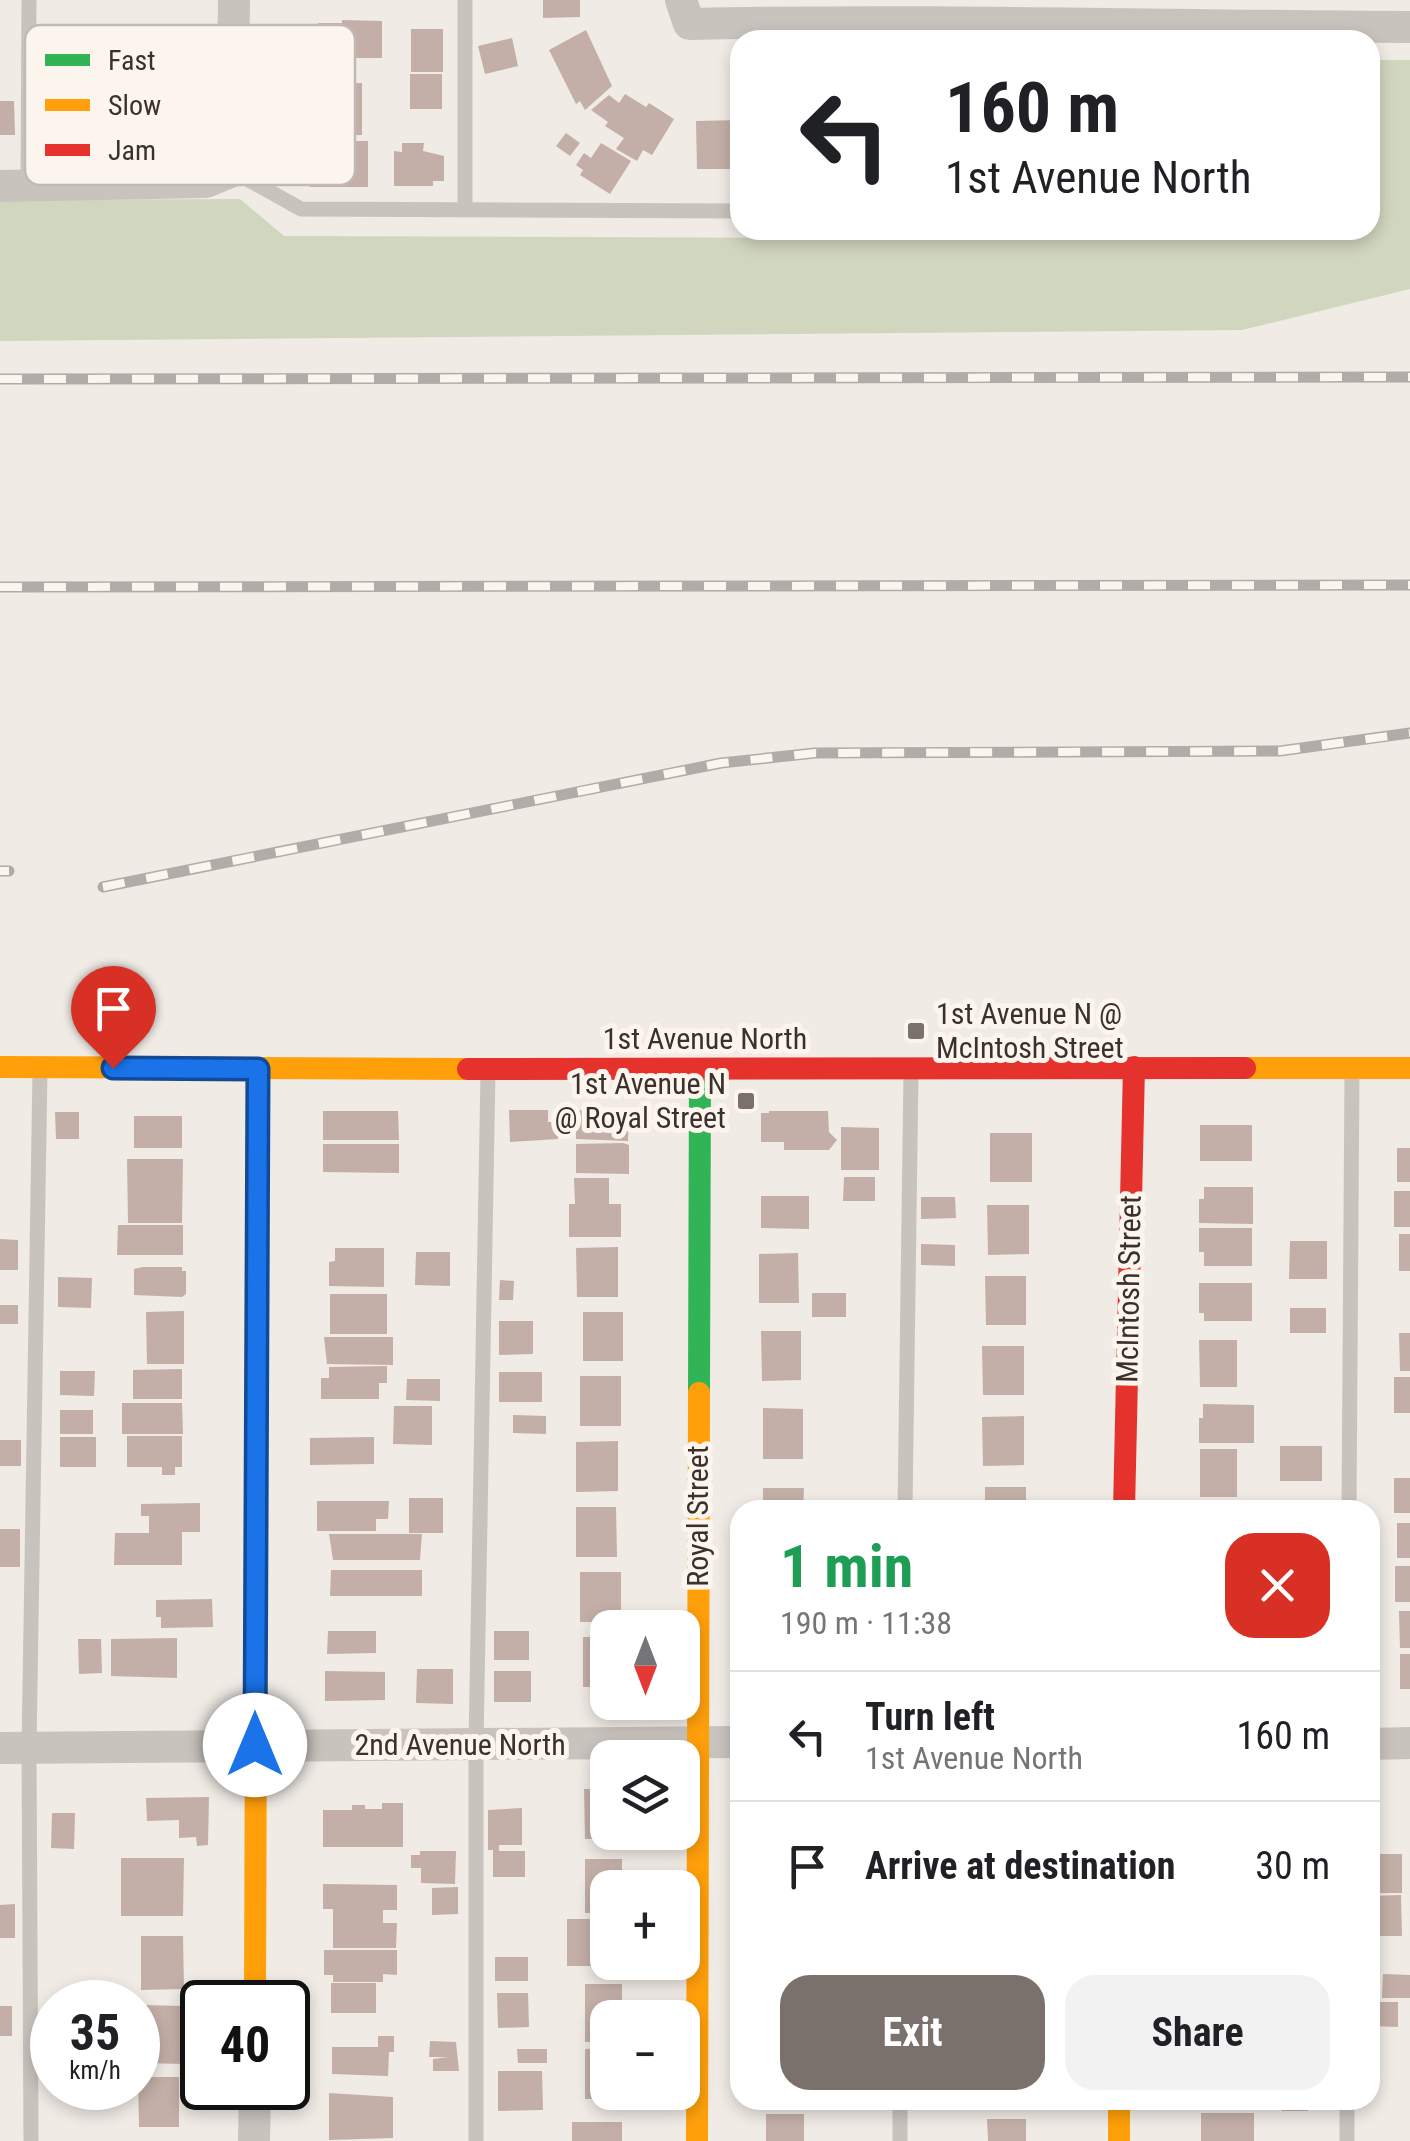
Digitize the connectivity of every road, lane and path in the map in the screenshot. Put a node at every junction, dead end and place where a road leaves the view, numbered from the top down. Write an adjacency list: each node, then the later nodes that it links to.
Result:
1 (29, 0): 7 (lane)
2 (234, 0): 8 (street)
3 (465, 0): 14 (lane)
4 (681, 0): 5 (street)
5 (902, 10): 6 (street)
6 (1118, 22): 9 (street)
7 (27, 25)
8 (234, 25)
9 (1410, 26)
10 (25, 50): 13 (lane)
11 (62, 185): 13 (street)
12 (265, 185): 14 (lane)
13 (14, 186)
14 (465, 209): 15 (lane)
15 (730, 210)
16 (0, 1067): 17 (street, 1st Avenue North)
17 (40, 1067): 23 (street, 1st Avenue North); 36 (lane)
18 (488, 1068): 23 (street, 1st Avenue North); 24 (street, 1st Avenue North); 35 (lane)
19 (911, 1068): 20 (street, 1st Avenue North); 24 (street, 1st Avenue North); 25 (lane)
20 (1134, 1068): 21 (street, 1st Avenue North); 26 (street, McIntosh Street)
21 (1352, 1068): 22 (street, 1st Avenue North); 27 (lane)
22 (1410, 1068)
23 (258, 1069): 34 (street)
24 (700, 1070): 28 (street, Royal Street)
25 (905, 1500)
26 (1124, 1500)
27 (1349, 1500)
28 (697, 1740)
29 (700, 1742): 30 (street, 2nd Avenue North)
30 (730, 1742)
31 (1410, 1743): 33 (street)
32 (590, 1744): 35 (street, 2nd Avenue North)
33 (1380, 1744)
34 (255, 1745): 35 (street, 2nd Avenue North); 36 (street, 2nd Avenue North); 38 (street)
35 (476, 1746): 45 (lane)
36 (15, 1748): 43 (lane)
37 (697, 1850): 46 (street, Royal Street)
38 (254, 1980)
39 (254, 2110): 44 (street)
40 (900, 2110): 47 (lane)
41 (1119, 2110): 48 (street)
42 (1347, 2110): 49 (lane)
43 (31, 2141)
44 (254, 2141)
45 (476, 2141)
46 (698, 2141)
47 (900, 2141)
48 (1120, 2141)
49 (1347, 2141)

